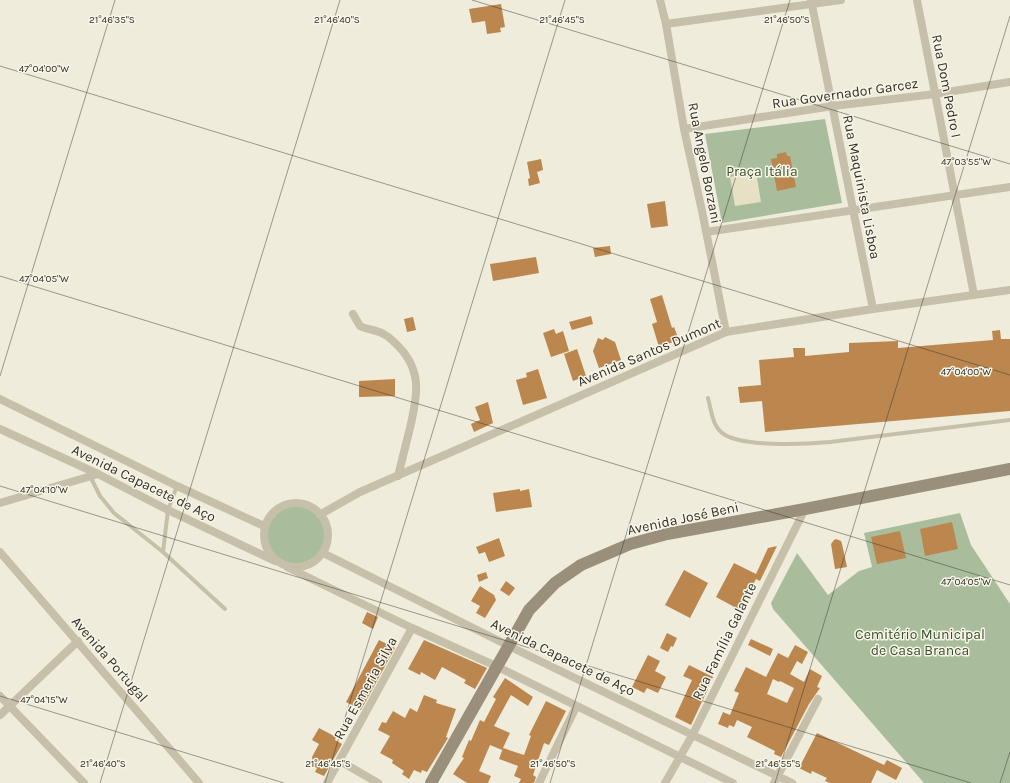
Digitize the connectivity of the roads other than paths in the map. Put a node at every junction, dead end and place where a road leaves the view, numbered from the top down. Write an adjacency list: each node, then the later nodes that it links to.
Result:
1 (660, 0): 5 (street, Rua Angelo Borzani)
2 (841, 0): 4 (street)
3 (917, 0): 7 (street, Rua Dom Pedro I)
4 (812, 2): 5 (street); 8 (street, Rua Maquinista Lisboa)
5 (666, 24): 9 (street, Rua Angelo Borzani)
6 (1010, 82): 7 (street, Rua Governador Garcez)
7 (935, 94): 8 (street, Rua Governador Garcez); 11 (street, Rua Dom Pedro I)
8 (833, 106): 9 (street, Rua Governador Garcez); 12 (street, Rua Maquinista Lisboa)
9 (684, 129): 13 (street, Rua Angelo Borzani)
10 (1010, 187): 11 (street)
11 (954, 194): 12 (street); 15 (street, Rua Dom Pedro I)
12 (854, 210): 13 (street); 16 (street, Rua Maquinista Lisboa)
13 (706, 232): 18 (street, Rua Angelo Borzani)
14 (1010, 290): 15 (street, Avenida Santos Dumont)
15 (974, 295): 16 (street, Avenida Santos Dumont)
16 (873, 309): 18 (street, Avenida Santos Dumont)
17 (353, 314): 25 (street)
18 (726, 332): 25 (street, Avenida Santos Dumont)
19 (708, 398): 21 (lane)
20 (0, 399): 26 (street, Avenida Capacete de Aço)
21 (1010, 420)
22 (0, 429): 24 (street, Avenida Capacete de Aço)
23 (1010, 469): 29 (main road, Avenida José Beni)
24 (94, 475): 27 (street); 28 (street, Avenida Capacete de Aço); 33 (lane)
25 (398, 476): 30 (street, Avenida Santos Dumont)
26 (177, 486): 28 (lane); 31 (street, Avenida Capacete de Aço)
27 (0, 503)
28 (168, 510): 33 (lane); 35 (street, Avenida Capacete de Aço)
29 (805, 510): 40 (main road, Avenida José Beni); 47 (street, Rua Família Galante)
30 (321, 514): 31 (street); 34 (street)
31 (264, 526): 35 (street)
32 (0, 552): 39 (street, Avenida Portugal)
33 (164, 552): 37 (lane)
34 (323, 553): 36 (street); 40 (street, Avenida Capacete de Aço)
35 (275, 561): 36 (street)
36 (287, 567): 38 (street)
37 (225, 609)
38 (412, 628): 41 (street); 49 (street, Rua Esmeria Silva)
39 (78, 641): 44 (street); 52 (street, Avenida Portugal)
40 (509, 646): 41 (main road, Avenida José Beni); 47 (street, Avenida Capacete de Aço)
41 (498, 667): 45 (street); 55 (main road, Avenida José Beni)
42 (0, 696): 44 (street)
43 (818, 699): 50 (street)
44 (10, 706): 46 (street); 51 (street)
45 (576, 707): 48 (street); 56 (street)
46 (0, 715)
47 (693, 734): 48 (street, Rua Família Galante); 50 (street, Avenida Capacete de Aço)
48 (680, 757): 57 (street, Rua Família Galante); 58 (street)
49 (340, 761): 53 (street, Rua Esmeria Silva); 54 (street)
50 (775, 779): 59 (street, Avenida Capacete de Aço)
51 (84, 783)
52 (199, 783)
53 (328, 783)
54 (378, 783)
55 (430, 783)
56 (539, 783)
57 (665, 783)
58 (733, 783)
59 (792, 783)

